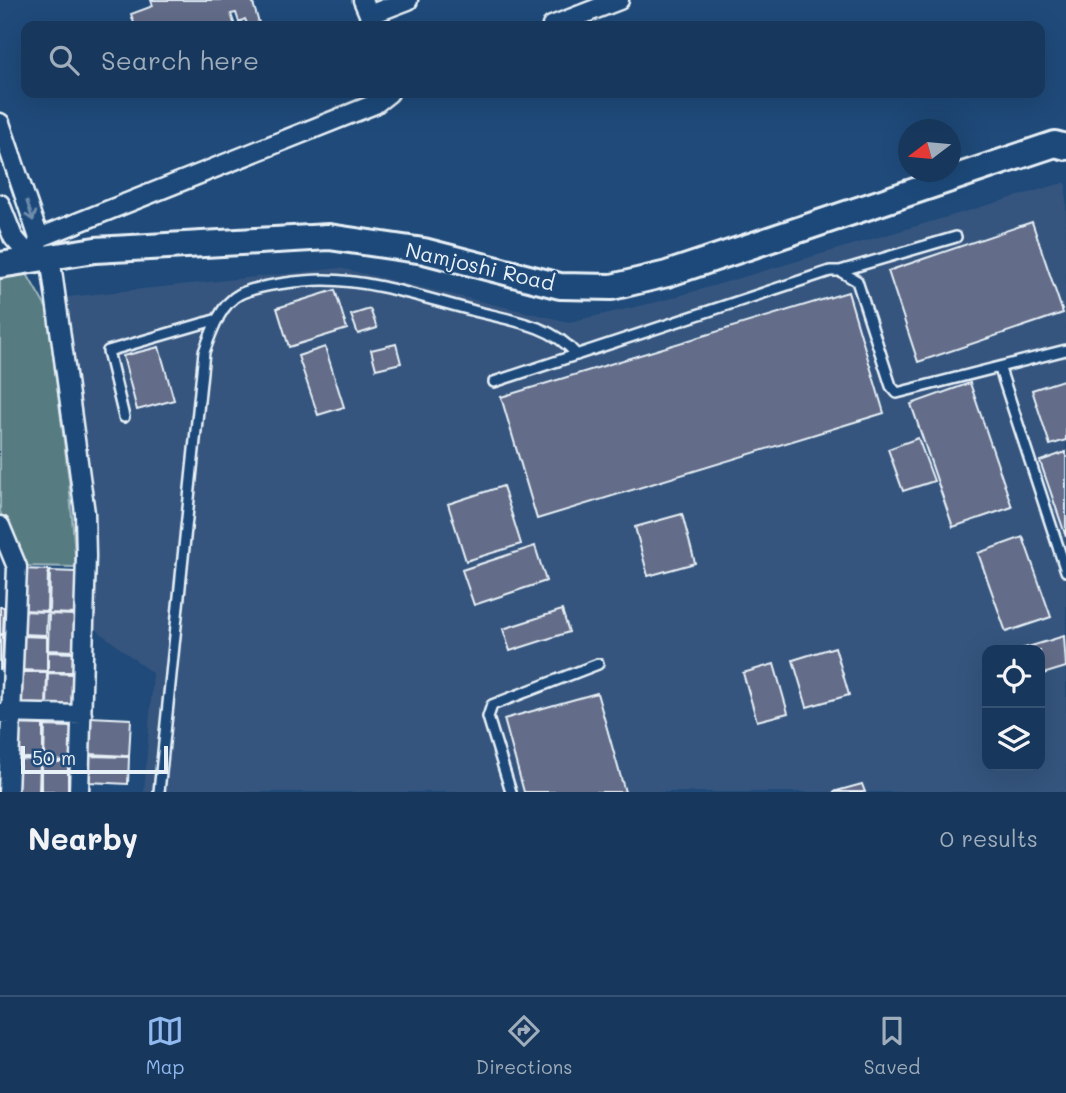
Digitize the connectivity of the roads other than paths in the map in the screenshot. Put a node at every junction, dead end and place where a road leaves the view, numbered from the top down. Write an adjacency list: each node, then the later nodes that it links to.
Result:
1 (408, 0): 3 (street)
2 (619, 0): 4 (street)
3 (369, 14)
4 (565, 21)
5 (382, 98): 10 (street)
6 (1, 128): 10 (street, one-way to 10)
7 (1066, 147): 10 (main road, Namjoshi Road)
8 (0, 204): 10 (street)
9 (956, 237): 12 (lane)
10 (41, 251): 11 (main road, Namjoshi Road); 23 (street)
11 (0, 265)
12 (840, 271): 15 (lane); 16 (lane)
13 (218, 319): 15 (lane); 18 (lane); 26 (lane)
14 (1066, 351): 16 (lane)
15 (577, 355): 17 (lane)
16 (1000, 369): 20 (lane)
17 (495, 382)
18 (124, 417)
19 (0, 526): 22 (street)
20 (1066, 571)
21 (598, 664): 27 (lane)
22 (6, 713): 23 (street); 24 (street)
23 (82, 715): 25 (street)
24 (8, 792)
25 (79, 792)
26 (159, 792)
27 (511, 792)

